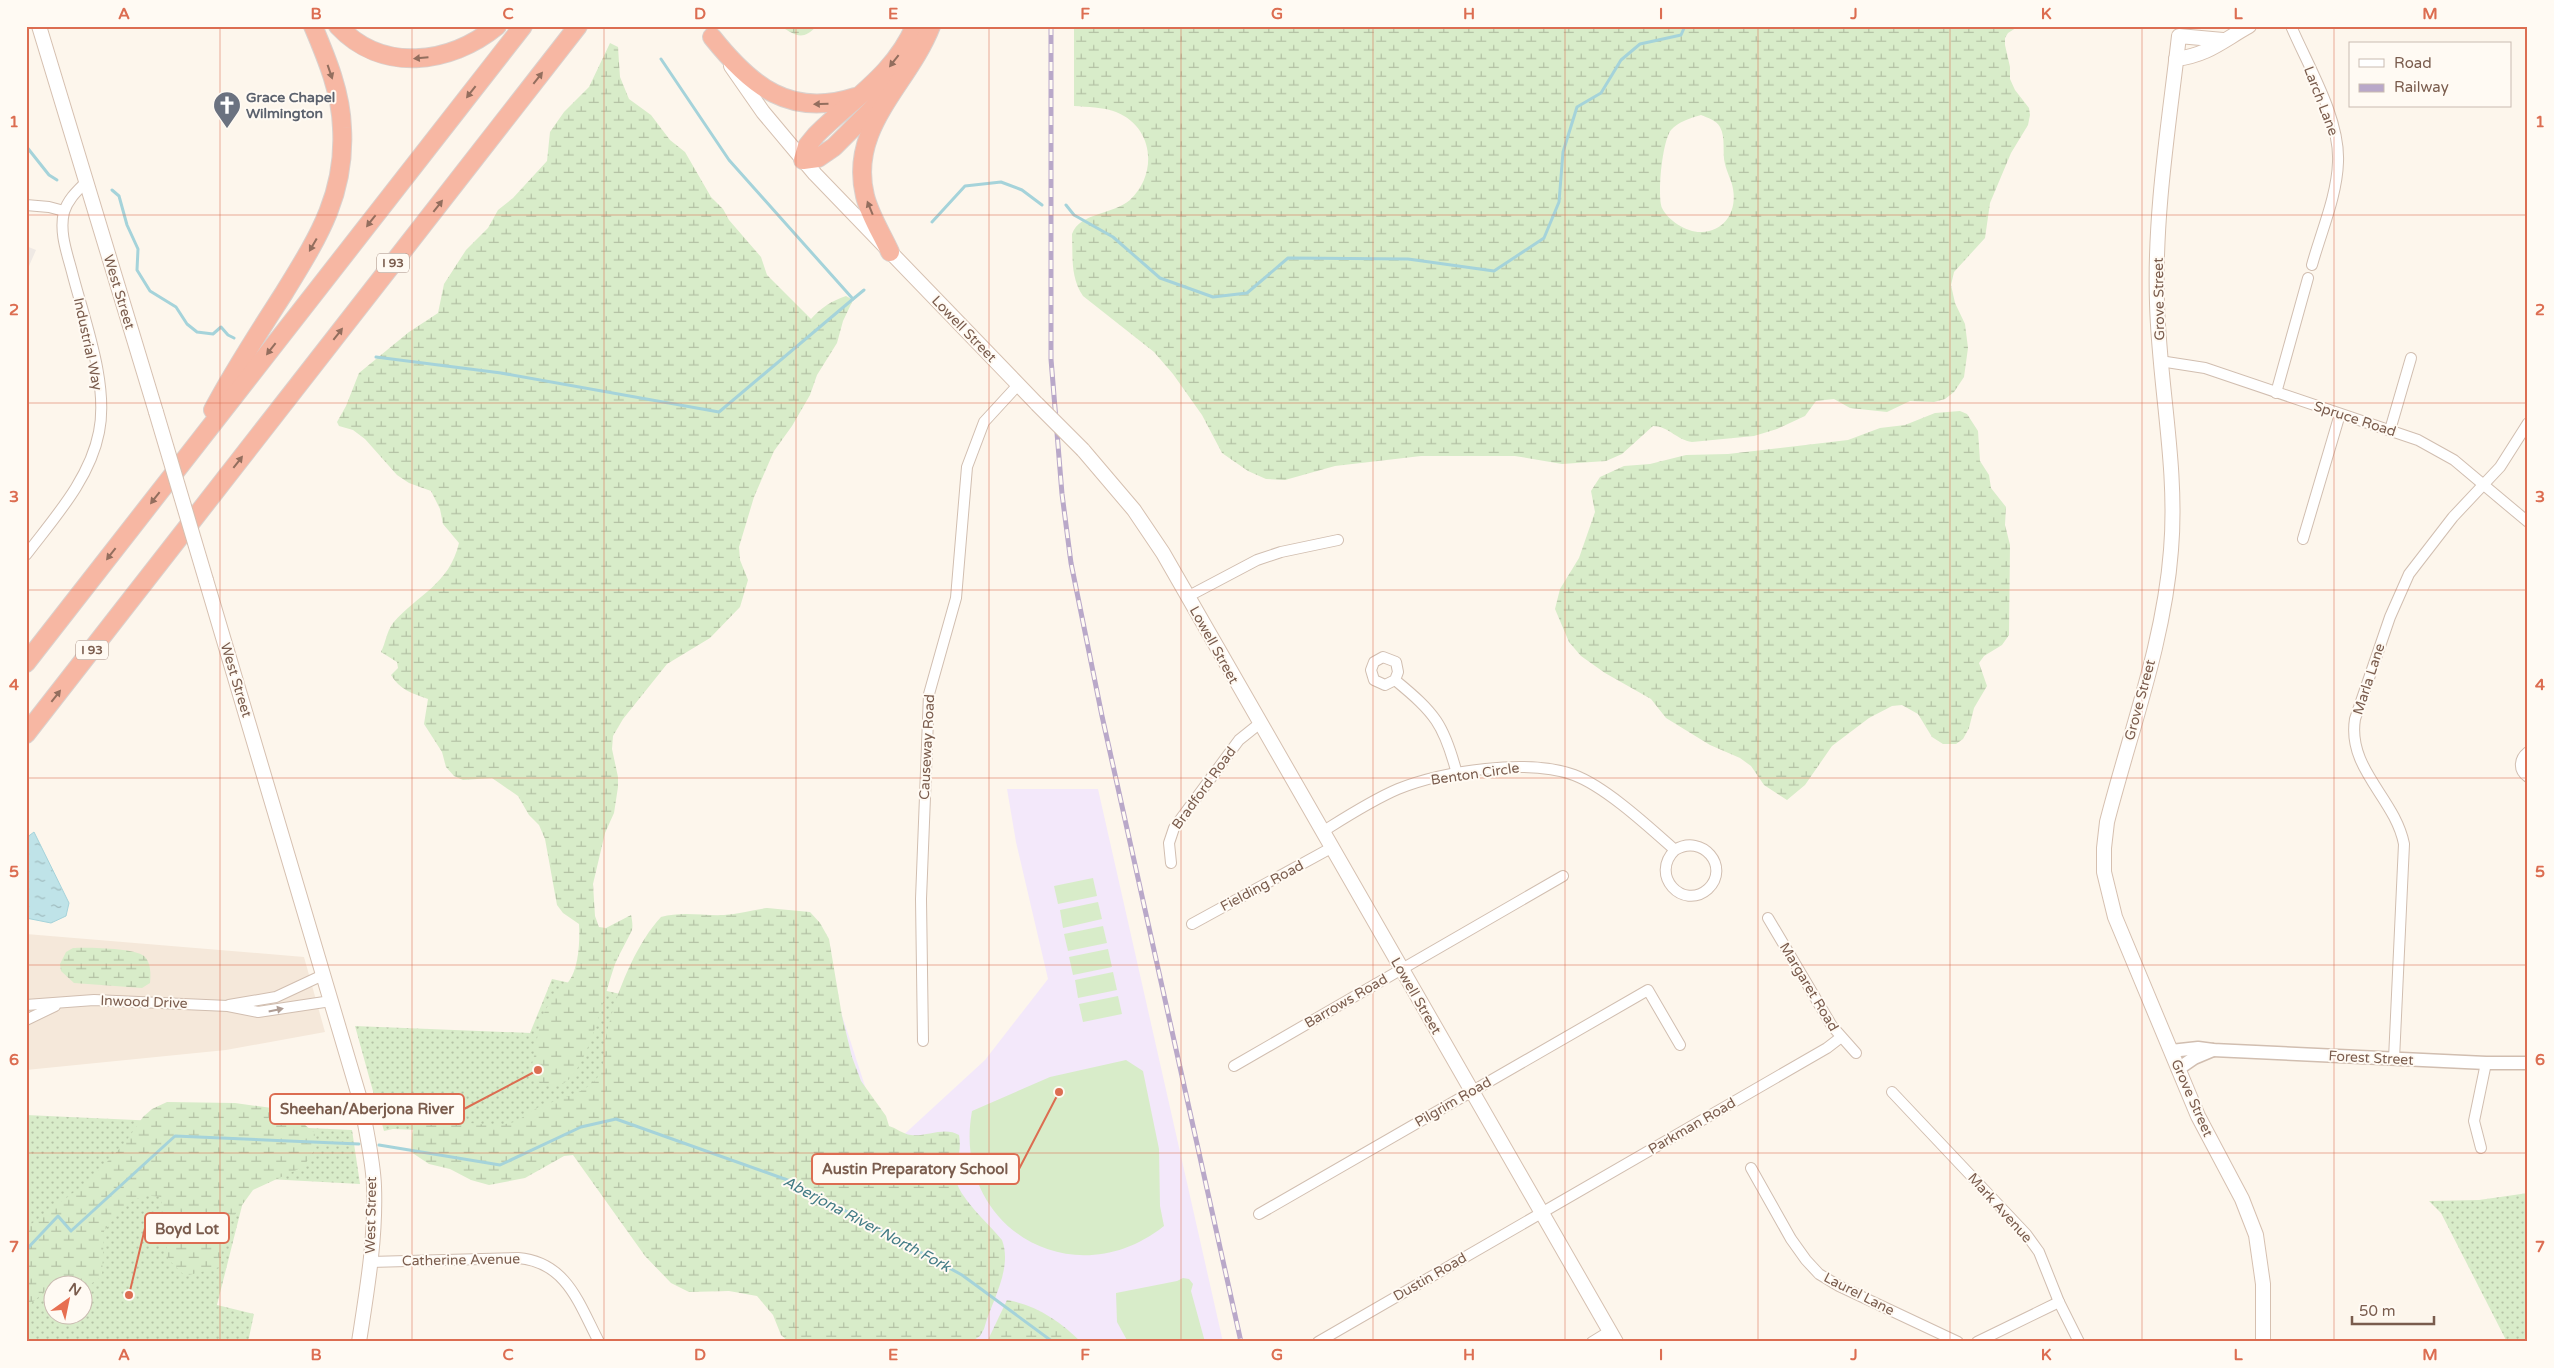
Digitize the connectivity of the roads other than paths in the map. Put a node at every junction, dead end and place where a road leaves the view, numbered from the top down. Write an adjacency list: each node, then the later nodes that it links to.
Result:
1 (39, 26): 18 (main road, West Street)
2 (313, 26): 31 (highway, one-way to 31)
3 (338, 26): 4 (highway, one-way to 3)
4 (496, 26)
5 (523, 26): 31 (highway, one-way to 31)
6 (578, 26): 41 (highway, I 93, one-way to 6)
7 (915, 26): 16 (highway, one-way to 16)
8 (931, 26): 15 (highway)
9 (2249, 26): 13 (main road)
10 (2291, 26): 22 (street, Larch Lane)
11 (2179, 31): 13 (main road); 14 (main road, Grove Street)
12 (708, 32): 16 (highway, one-way to 12); 17 (main road, Lowell Street)
13 (2223, 40): 14 (main road)
14 (2176, 59): 25 (main road, Grove Street)
15 (898, 83): 17 (highway); 21 (highway, one-way to 15)
16 (867, 91): 17 (highway)
17 (803, 160): 21 (main road, Lowell Street)
18 (86, 182): 20 (street); 53 (main road, West Street, bridge)
19 (26, 205): 20 (street)
20 (64, 212): 36 (street, Industrial Way)
21 (890, 252): 26 (main road, Lowell Street)
22 (2312, 265)
23 (2308, 278): 27 (street)
24 (2411, 358): 30 (street)
25 (2160, 361): 27 (street, Spruce Road); 63 (main road, Grove Street)
26 (1018, 385): 37 (main road, Lowell Street, bridge); 60 (street, Causeway Road)
27 (2276, 392): 28 (street, Spruce Road)
28 (2340, 414): 30 (street, Spruce Road); 34 (street)
29 (2528, 423): 32 (street, Marla Lane)
30 (2390, 430): 32 (street, Spruce Road)
31 (190, 452): 38 (highway, one-way to 38)
32 (2483, 484): 33 (street, Spruce Road); 65 (street, Marla Lane)
33 (2528, 522)
34 (2303, 539)
35 (1338, 540): 37 (street)
36 (26, 555)
37 (1187, 597): 40 (main road, Lowell Street)
38 (26, 663)
39 (1395, 680): 43 (street)
40 (1259, 724): 45 (main road, Lowell Street); 48 (street, Bradford Road)
41 (26, 734)
42 (2528, 752): 44 (street)
43 (1457, 774): 45 (street, Benton Circle); 47 (street, Benton Circle)
44 (2528, 777)
45 (1322, 832): 46 (main road, Lowell Street)
46 (1331, 848): 51 (street, Fielding Road); 52 (main road, Lowell Street)
47 (1675, 850): 47 (street)
48 (1171, 863)
49 (1563, 876): 52 (street, Barrows Road)
50 (1768, 918): 59 (street, Margaret Road)
51 (1192, 924)
52 (1401, 969): 68 (street, Barrows Road); 70 (main road, Lowell Street)
53 (323, 975): 54 (main road, West Street); 57 (street, Inwood Drive)
54 (331, 1001): 57 (street, Inwood Drive, one-way to 54); 76 (main road, West Street)
55 (61, 1003): 56 (street, Inwood Drive); 57 (street, Inwood Drive); 58 (street, Inwood Drive)
56 (26, 1005)
57 (228, 1006)
58 (26, 1020)
59 (1840, 1038): 64 (street, Margaret Road); 74 (street, Parkman Road)
60 (923, 1041)
61 (1680, 1045): 70 (street, Pilgrim Road)
62 (2213, 1050): 63 (street, Forest Street); 65 (street, Forest Street); 69 (street, Forest Street)
63 (2171, 1051): 69 (main road, Grove Street)
64 (1856, 1053)
65 (2394, 1059): 66 (street, Forest Street)
66 (2486, 1063): 67 (street, Forest Street); 72 (street)
67 (2528, 1063)
68 (1234, 1066)
69 (2178, 1069): 86 (main road, Grove Street)
70 (1472, 1091): 74 (main road, Lowell Street); 75 (street, Pilgrim Road)
71 (1892, 1092): 77 (street, Mark Avenue)
72 (2481, 1148)
73 (1751, 1168): 83 (street, Laurel Lane)
74 (1542, 1213): 78 (main road, Lowell Street); 81 (street, Dustin Road)
75 (1259, 1214)
76 (370, 1262): 79 (main road, West Street); 80 (street, Catherine Avenue)
77 (2059, 1302): 84 (street); 85 (street, Mark Avenue)
78 (1613, 1336): 82 (street)
79 (359, 1342)
80 (599, 1342)
81 (1318, 1342)
82 (1592, 1342)
83 (1958, 1342)
84 (1977, 1342)
85 (2079, 1342)
86 (2263, 1342)

